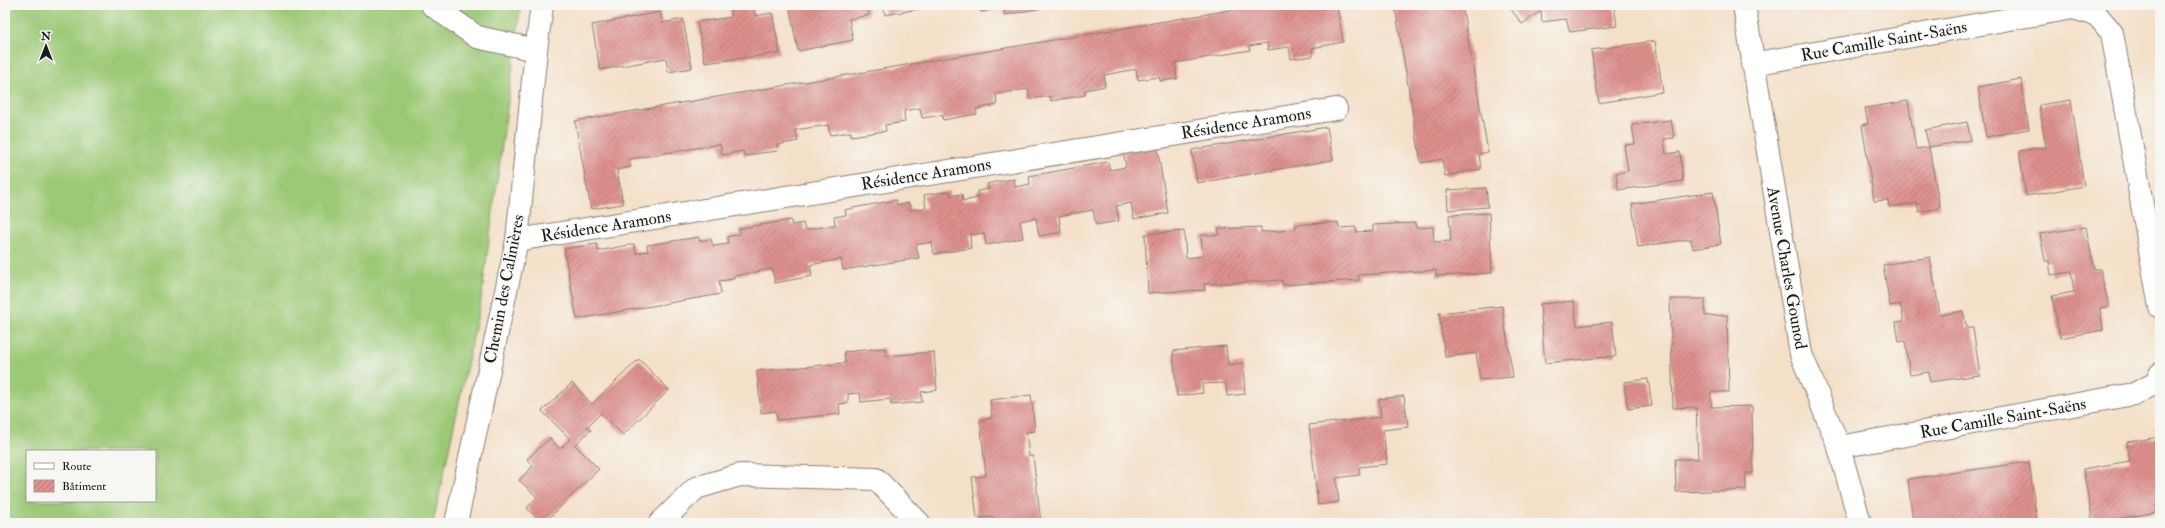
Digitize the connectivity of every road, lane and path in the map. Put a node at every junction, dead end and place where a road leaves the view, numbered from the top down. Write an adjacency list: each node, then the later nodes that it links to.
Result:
1 (432, 5): 4 (street)
2 (542, 5): 4 (street, Chemin des Calinières)
3 (1744, 5): 5 (street, Avenue Charles Gounod)
4 (536, 50): 7 (street, Chemin des Calinières)
5 (1752, 64): 8 (street, Rue Camille Saint-Saëns); 10 (street, Avenue Charles Gounod)
6 (1336, 109): 7 (street, Résidence Aramons)
7 (517, 240): 11 (street, Chemin des Calinières)
8 (2160, 306)
9 (2160, 374): 10 (street, Rue Camille Saint-Saëns)
10 (1839, 447): 14 (street, Avenue Charles Gounod)
11 (456, 523)
12 (660, 523): 13 (street)
13 (919, 523)
14 (1860, 523)

